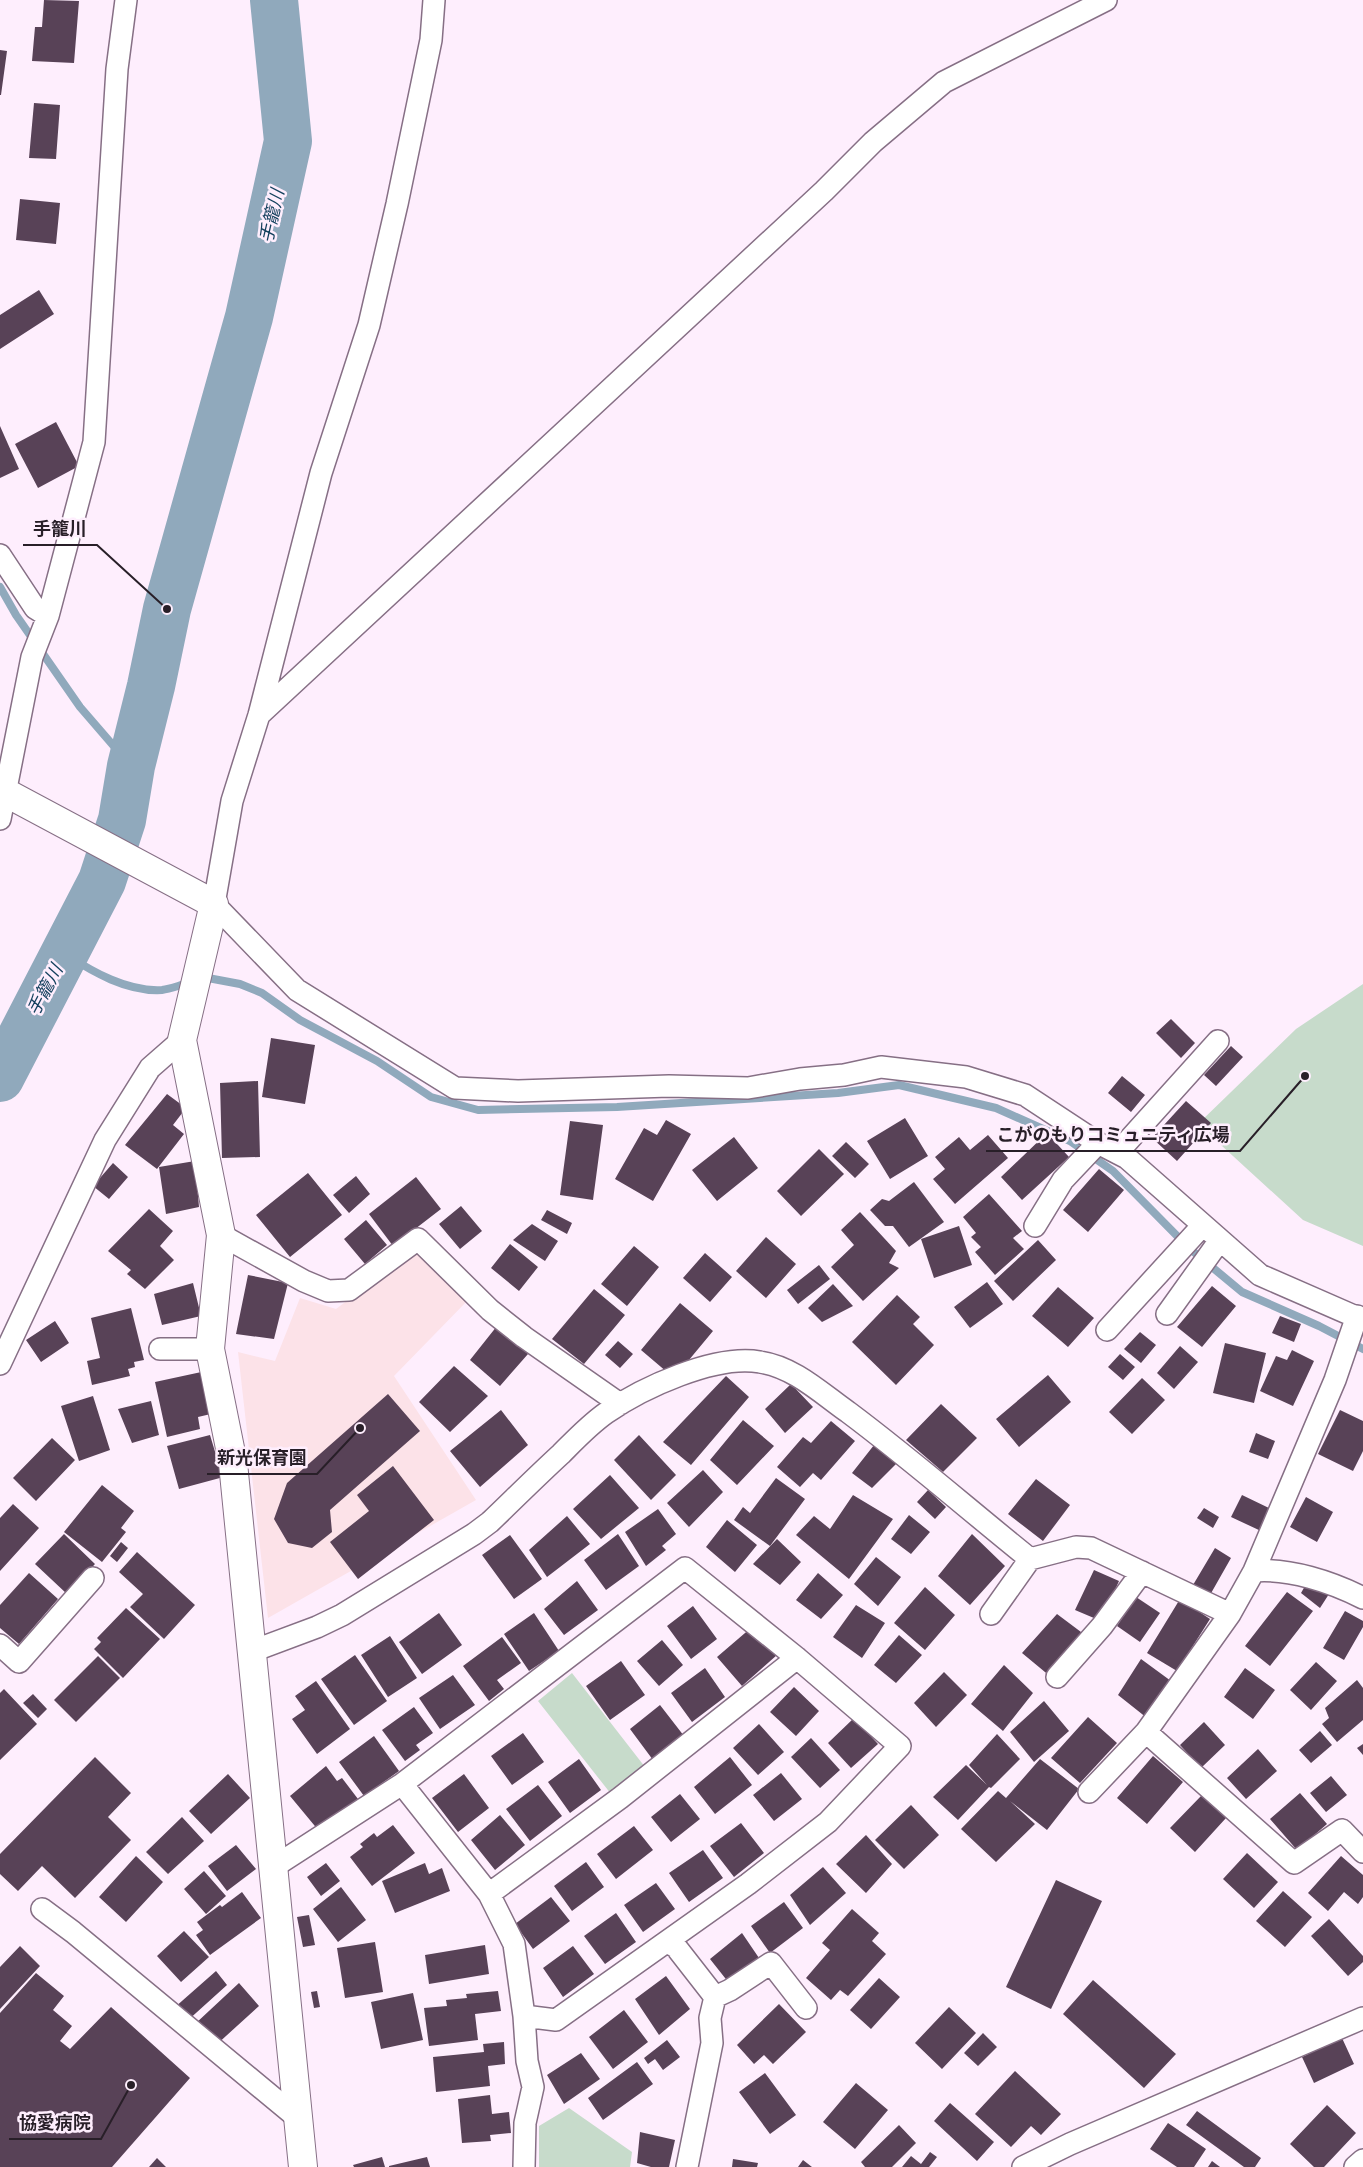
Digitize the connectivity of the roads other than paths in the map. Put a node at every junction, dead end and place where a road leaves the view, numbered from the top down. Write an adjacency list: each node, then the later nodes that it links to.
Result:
1 (126, 0): 5 (street)
2 (434, 0): 6 (street)
3 (1106, 0): 6 (street)
4 (0, 555): 5 (street)
5 (45, 624): 7 (street)
6 (259, 715): 8 (street)
7 (3, 802): 8 (street)
8 (214, 904): 9 (street); 11 (street)
9 (182, 1040): 15 (street); 22 (street)
10 (1218, 1042): 12 (street)
11 (1098, 1143): 12 (street); 13 (street)
12 (1118, 1152): 14 (street)
13 (1035, 1226)
14 (1201, 1229): 16 (street); 19 (street)
15 (221, 1235): 20 (street); 23 (street)
16 (1217, 1243): 17 (street); 18 (street)
17 (1167, 1314)
18 (1358, 1320): 25 (street)
19 (1107, 1330)
20 (210, 1348): 21 (street); 32 (street)
21 (160, 1349)
22 (0, 1364)
23 (620, 1404): 24 (street); 32 (street)
24 (1030, 1559): 26 (street); 29 (street)
25 (1254, 1571): 28 (street); 30 (street)
26 (1142, 1572): 30 (street); 34 (street)
27 (93, 1578): 31 (street)
28 (1363, 1598)
29 (991, 1614)
30 (1230, 1614): 35 (street)
31 (0, 1646)
32 (250, 1652): 39 (street)
33 (797, 1658): 36 (street); 40 (street); 42 (street)
34 (1057, 1677)
35 (1146, 1732): 37 (street); 38 (street)
36 (402, 1784): 39 (street); 40 (street)
37 (1089, 1792)
38 (1363, 1852)
39 (272, 1868): 47 (street)
40 (489, 1894): 45 (street)
41 (42, 1909): 47 (street)
42 (668, 1942): 43 (street); 45 (street)
43 (715, 1997): 44 (street); 51 (street)
44 (806, 2008)
45 (524, 2016): 50 (street)
46 (1363, 2018): 52 (street)
47 (300, 2120): 49 (street)
48 (1363, 2160): 53 (street)
49 (303, 2167)
50 (524, 2167)
51 (687, 2167)
52 (1023, 2167)
53 (1355, 2167)

